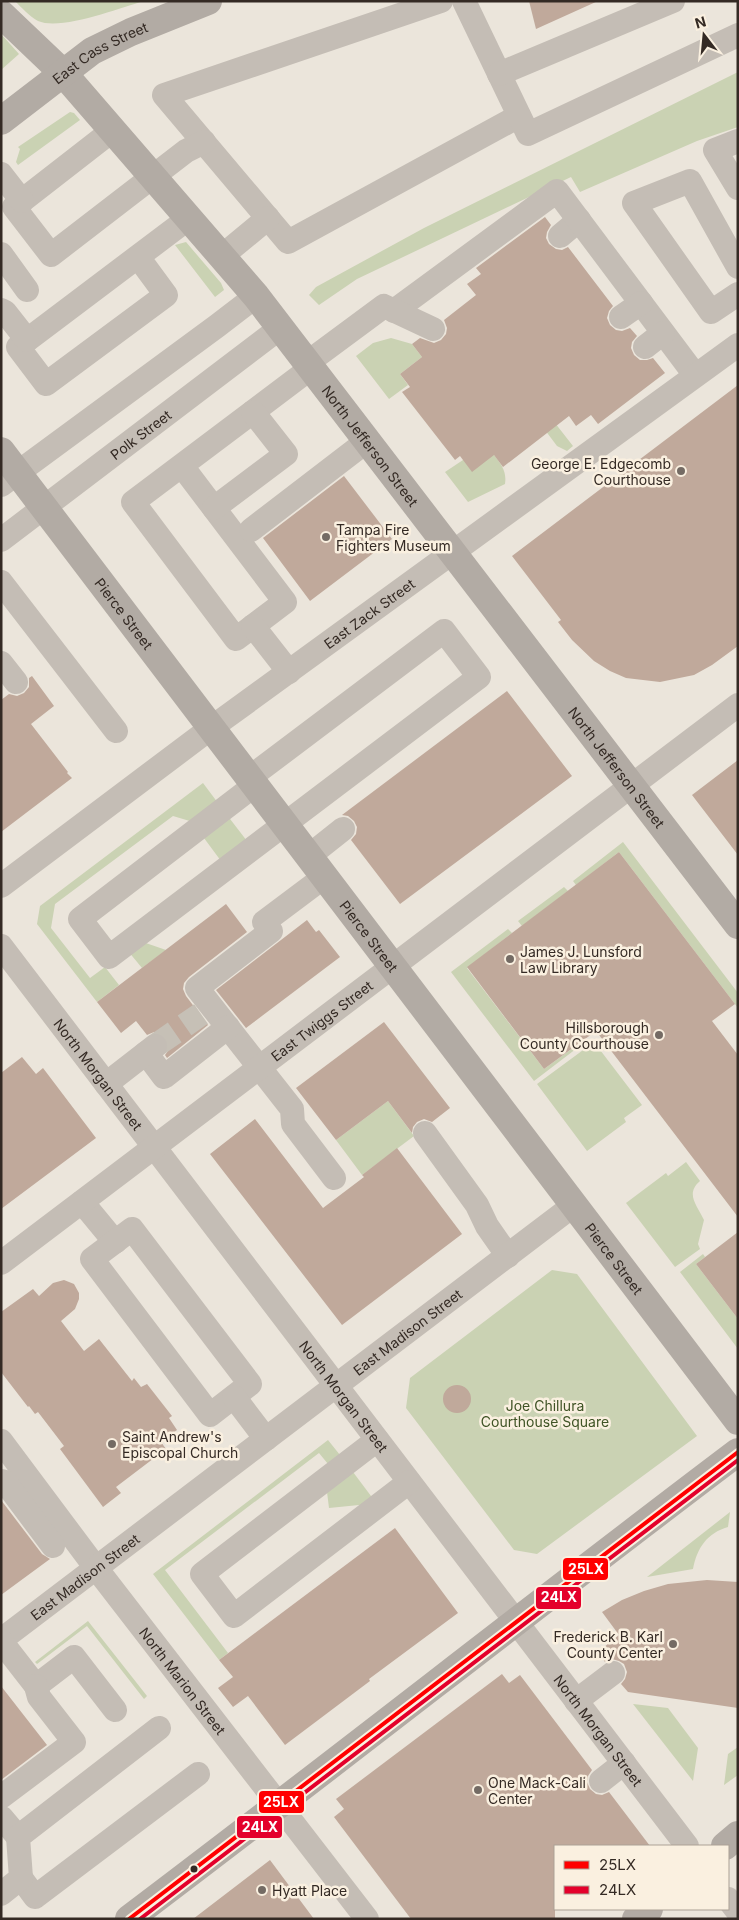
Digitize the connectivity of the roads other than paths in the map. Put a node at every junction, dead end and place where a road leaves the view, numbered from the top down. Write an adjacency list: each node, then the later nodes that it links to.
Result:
1 (441, 1): 13 (street)
2 (464, 1): 8 (street)
3 (673, 1): 8 (street)
4 (198, 3): 7 (main road, East Cass Street)
5 (1, 14): 7 (main road, North Jefferson Street)
6 (738, 35): 9 (street)
7 (63, 73): 10 (main road, East Cass Street); 11 (main road, North Jefferson Street)
8 (499, 74): 9 (street)
9 (519, 116): 19 (street)
10 (1, 121)
11 (113, 130): 15 (main road, North Jefferson Street); 17 (street)
12 (738, 141): 16 (street)
13 (204, 142): 15 (street); 19 (street)
14 (1, 174): 17 (street)
15 (152, 176): 17 (street); 18 (main road, North Jefferson Street)
16 (738, 188)
17 (22, 201)
18 (189, 218): 23 (main road, North Jefferson Street); 24 (street)
19 (268, 218): 23 (street)
20 (579, 220): 21 (street); 29 (street); 31 (street)
21 (560, 236)
22 (1, 254): 26 (street)
23 (222, 256): 28 (main road, North Jefferson Street)
24 (138, 257): 36 (street); 36 (street)
25 (738, 267): 27 (street)
26 (28, 290)
27 (738, 294)
28 (256, 296): 33 (main road, North Jefferson Street); 44 (street)
29 (641, 302): 32 (street); 35 (street)
30 (1, 310): 36 (street)
31 (394, 311): 34 (street); 39 (street)
32 (621, 317)
33 (280, 328): 39 (main road, North Jefferson Street); 45 (street, Polk Street)
34 (432, 329)
35 (664, 332): 38 (street); 40 (street)
36 (27, 340)
37 (738, 345): 40 (street, East Zack Street)
38 (645, 347)
39 (309, 366): 41 (street); 42 (main road, North Jefferson Street)
40 (696, 376): 49 (street, East Zack Street)
41 (253, 412): 43 (street); 46 (street)
42 (367, 441): 47 (street); 49 (main road, North Jefferson Street)
43 (182, 466): 46 (street); 51 (street)
44 (7, 469): 45 (main road, Pierce Street)
45 (44, 508): 48 (street, Polk Street); 56 (main road, Pierce Street)
46 (214, 508): 51 (street)
47 (251, 530)
48 (1, 540)
49 (452, 552): 53 (street, East Zack Street); 59 (main road, North Jefferson Street)
50 (1, 582): 57 (street)
51 (253, 626): 53 (street)
52 (1, 663): 54 (street)
53 (289, 672): 56 (street, East Zack Street)
54 (16, 682)
55 (738, 705): 59 (street, East Twiggs Street)
56 (211, 728): 58 (main road, Pierce Street); 63 (street, East Zack Street)
57 (116, 731)
58 (252, 782): 60 (main road, Pierce Street); 60 (street); 60 (street)
59 (631, 786): 64 (main road, North Jefferson Street); 66 (street, East Twiggs Street)
60 (284, 824): 62 (main road, Pierce Street)
61 (343, 829): 62 (street)
62 (316, 867): 66 (main road, Pierce Street); 67 (street)
63 (1, 886)
64 (738, 926)
65 (1, 946): 69 (street, North Morgan Street)
66 (393, 968): 68 (street, East Twiggs Street); 74 (main road, Pierce Street)
67 (228, 1027): 68 (street); 69 (street)
68 (260, 1068): 71 (street, East Twiggs Street); 72 (street)
69 (106, 1084): 71 (street, North Morgan Street)
70 (425, 1133): 76 (street)
71 (154, 1148): 73 (street, East Twiggs Street); 78 (street, North Morgan Street)
72 (334, 1178)
73 (82, 1202): 75 (street); 77 (street, East Twiggs Street)
74 (574, 1205): 76 (street, East Madison Street); 80 (main road, Pierce Street)
75 (115, 1242): 79 (street); 79 (street)
76 (508, 1256): 78 (street, East Madison Street)
77 (1, 1263)
78 (336, 1386): 81 (street, East Madison Street); 82 (street, North Morgan Street)
79 (234, 1397): 81 (street)
80 (738, 1421)
81 (266, 1439): 88 (street, East Madison Street)
82 (377, 1440): 86 (street, North Morgan Street); 86 (street)
83 (1, 1441): 88 (street, North Marion Street)
84 (738, 1452): 89 (main road)
85 (1, 1481): 87 (street)
86 (409, 1482): 89 (street, North Morgan Street)
87 (53, 1546)
88 (96, 1568): 90 (street, East Madison Street); 99 (street, North Marion Street)
89 (516, 1620): 93 (street, North Morgan Street); 99 (main road)
90 (1, 1640): 92 (street)
91 (613, 1673): 93 (street)
92 (36, 1686): 94 (street); 100 (street)
93 (576, 1701): 96 (street, North Morgan Street)
94 (115, 1710)
95 (159, 1728): 102 (street)
96 (624, 1763): 98 (street); 103 (street, North Morgan Street)
97 (198, 1774): 105 (street)
98 (600, 1781)
99 (280, 1805): 110 (main road); 111 (street, North Marion Street)
100 (2, 1808): 102 (street)
101 (738, 1835): 104 (main road)
102 (18, 1837): 105 (street)
103 (686, 1845)
104 (725, 1845)
105 (21, 1878): 106 (street)
106 (1, 1894)
107 (729, 1900): 109 (street)
108 (648, 1910): 112 (main road)
109 (738, 1912)
110 (129, 1919)
111 (366, 1919)
112 (636, 1919)

